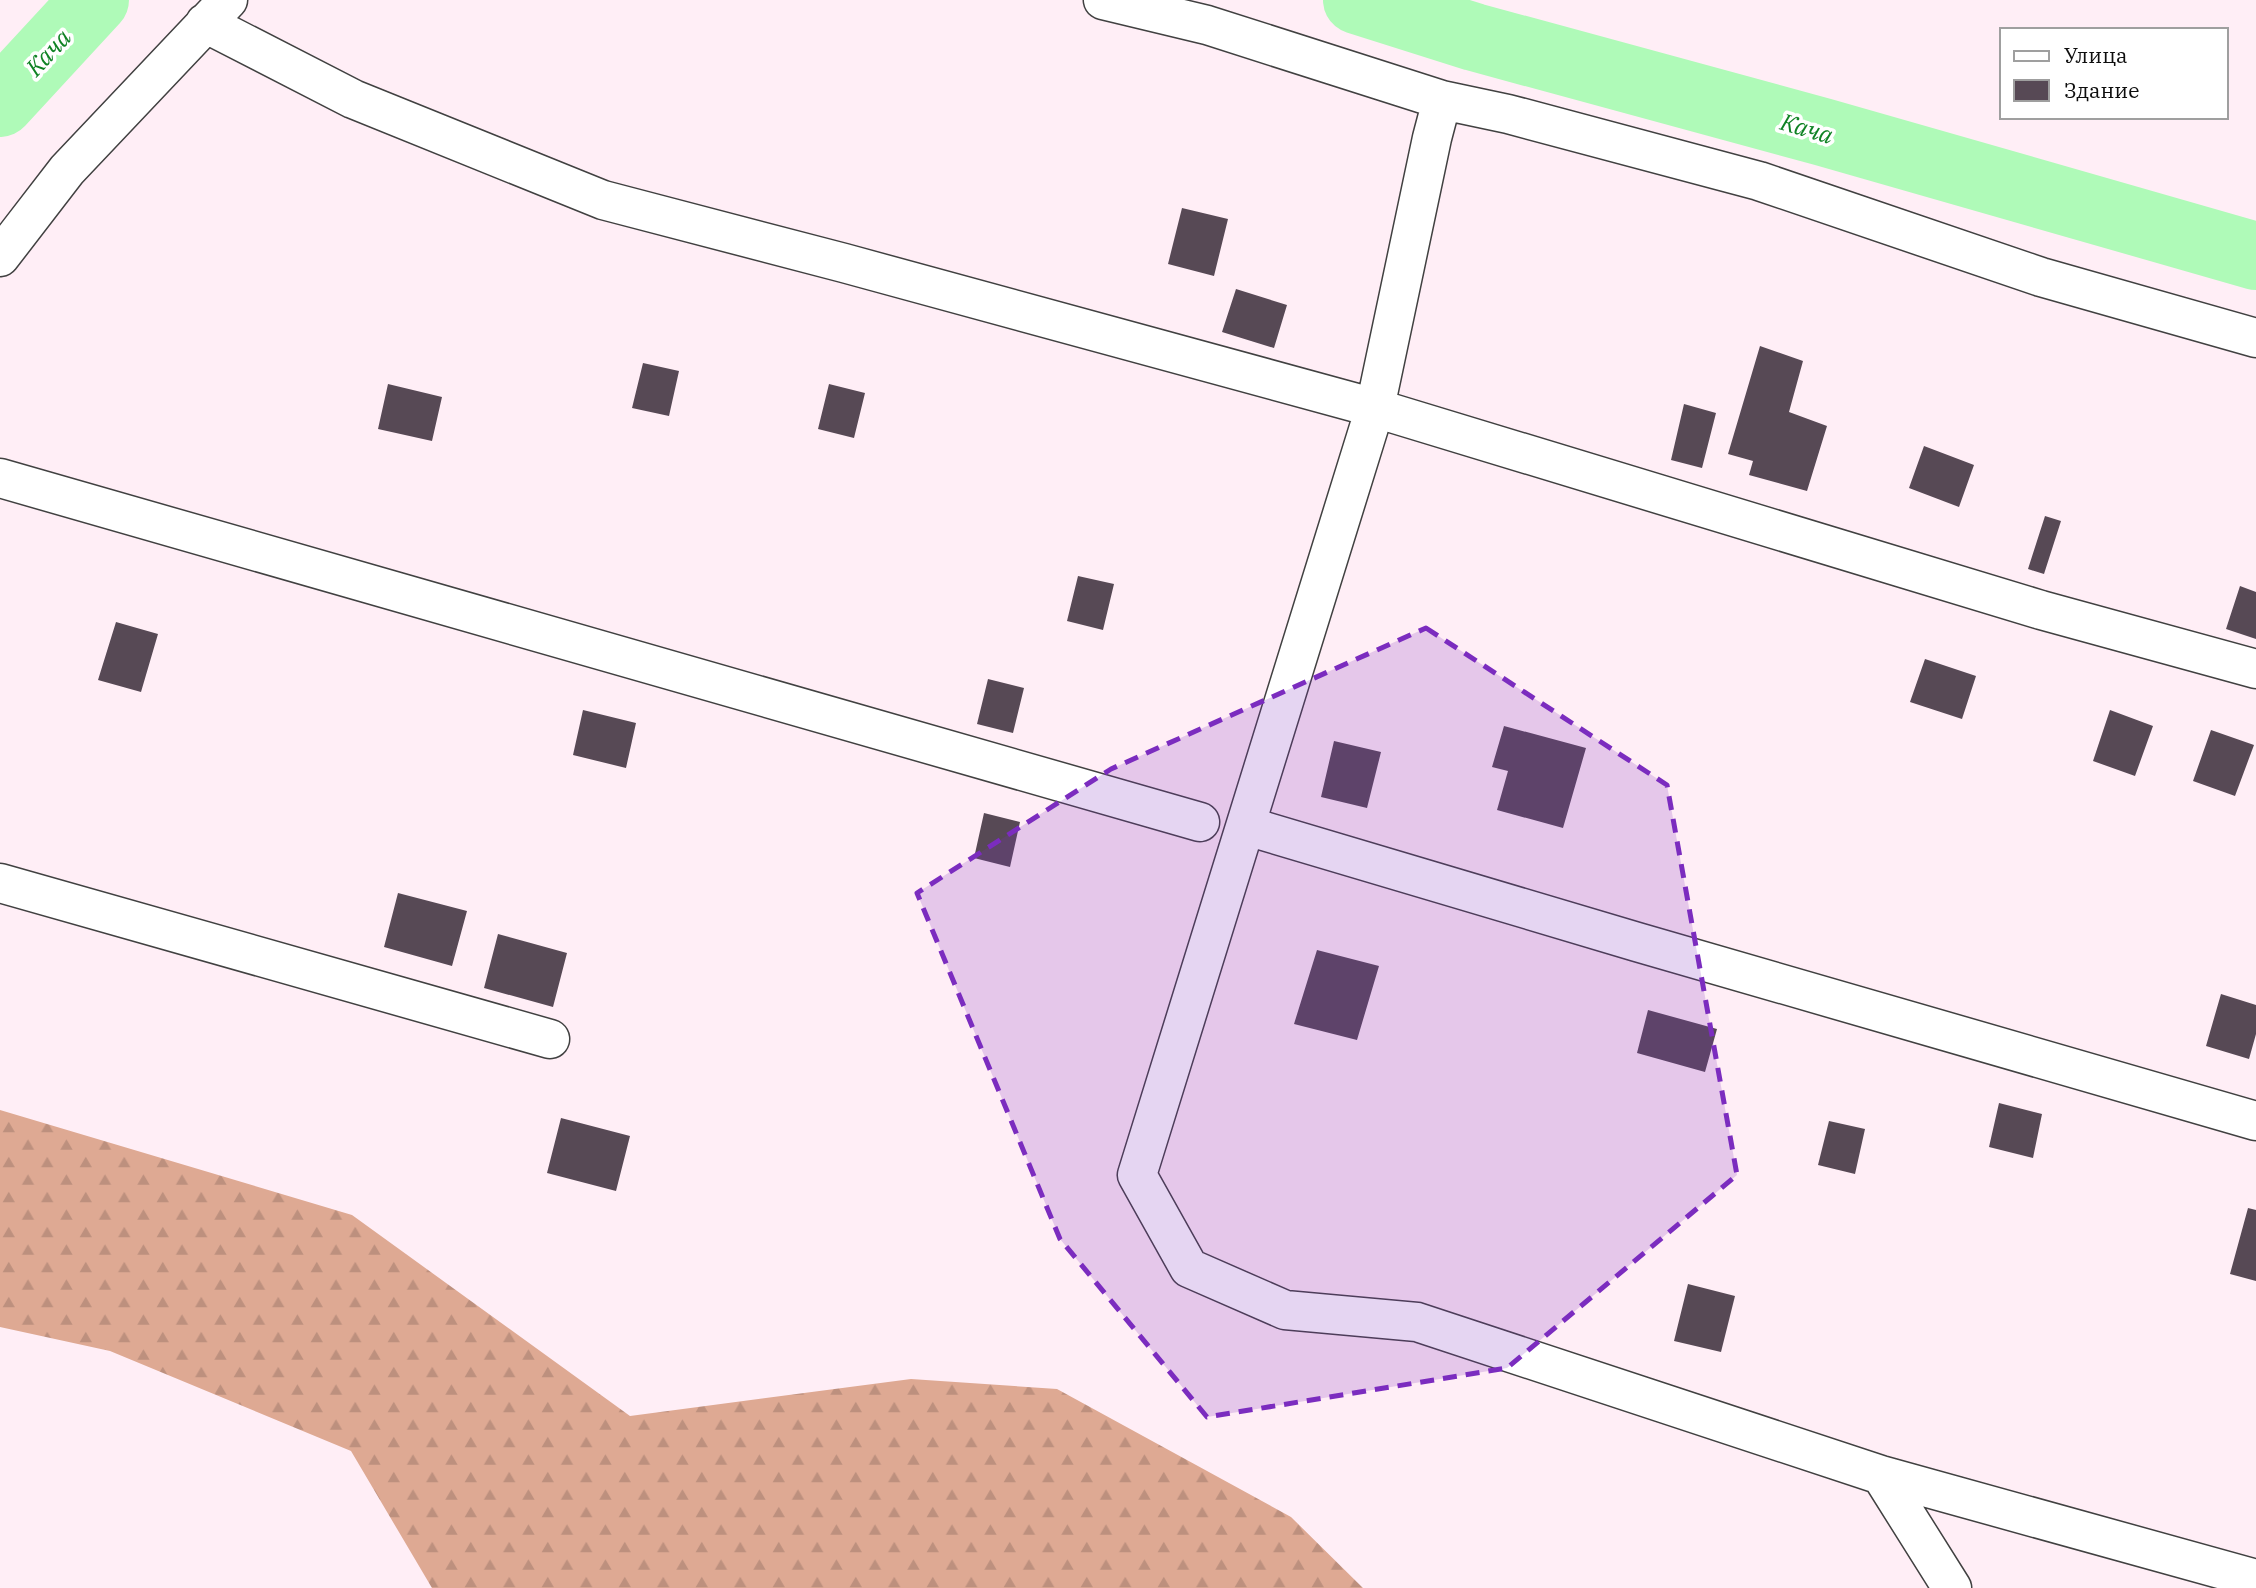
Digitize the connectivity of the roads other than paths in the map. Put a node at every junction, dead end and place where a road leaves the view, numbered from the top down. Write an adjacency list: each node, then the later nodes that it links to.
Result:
1 (1103, 0): 3 (street)
2 (216, 11): 4 (street); 6 (street)
3 (1442, 100): 5 (street); 6 (street)
4 (0, 257)
5 (2256, 338)
6 (1376, 408): 8 (street); 10 (street)
7 (0, 478): 9 (street)
8 (2256, 669)
9 (1200, 822)
10 (1247, 826): 13 (street); 14 (street)
11 (0, 883): 12 (street)
12 (550, 1039)
13 (2256, 1121)
14 (1881, 1475): 15 (street); 16 (street)
15 (2256, 1579)
16 (1952, 1588)

